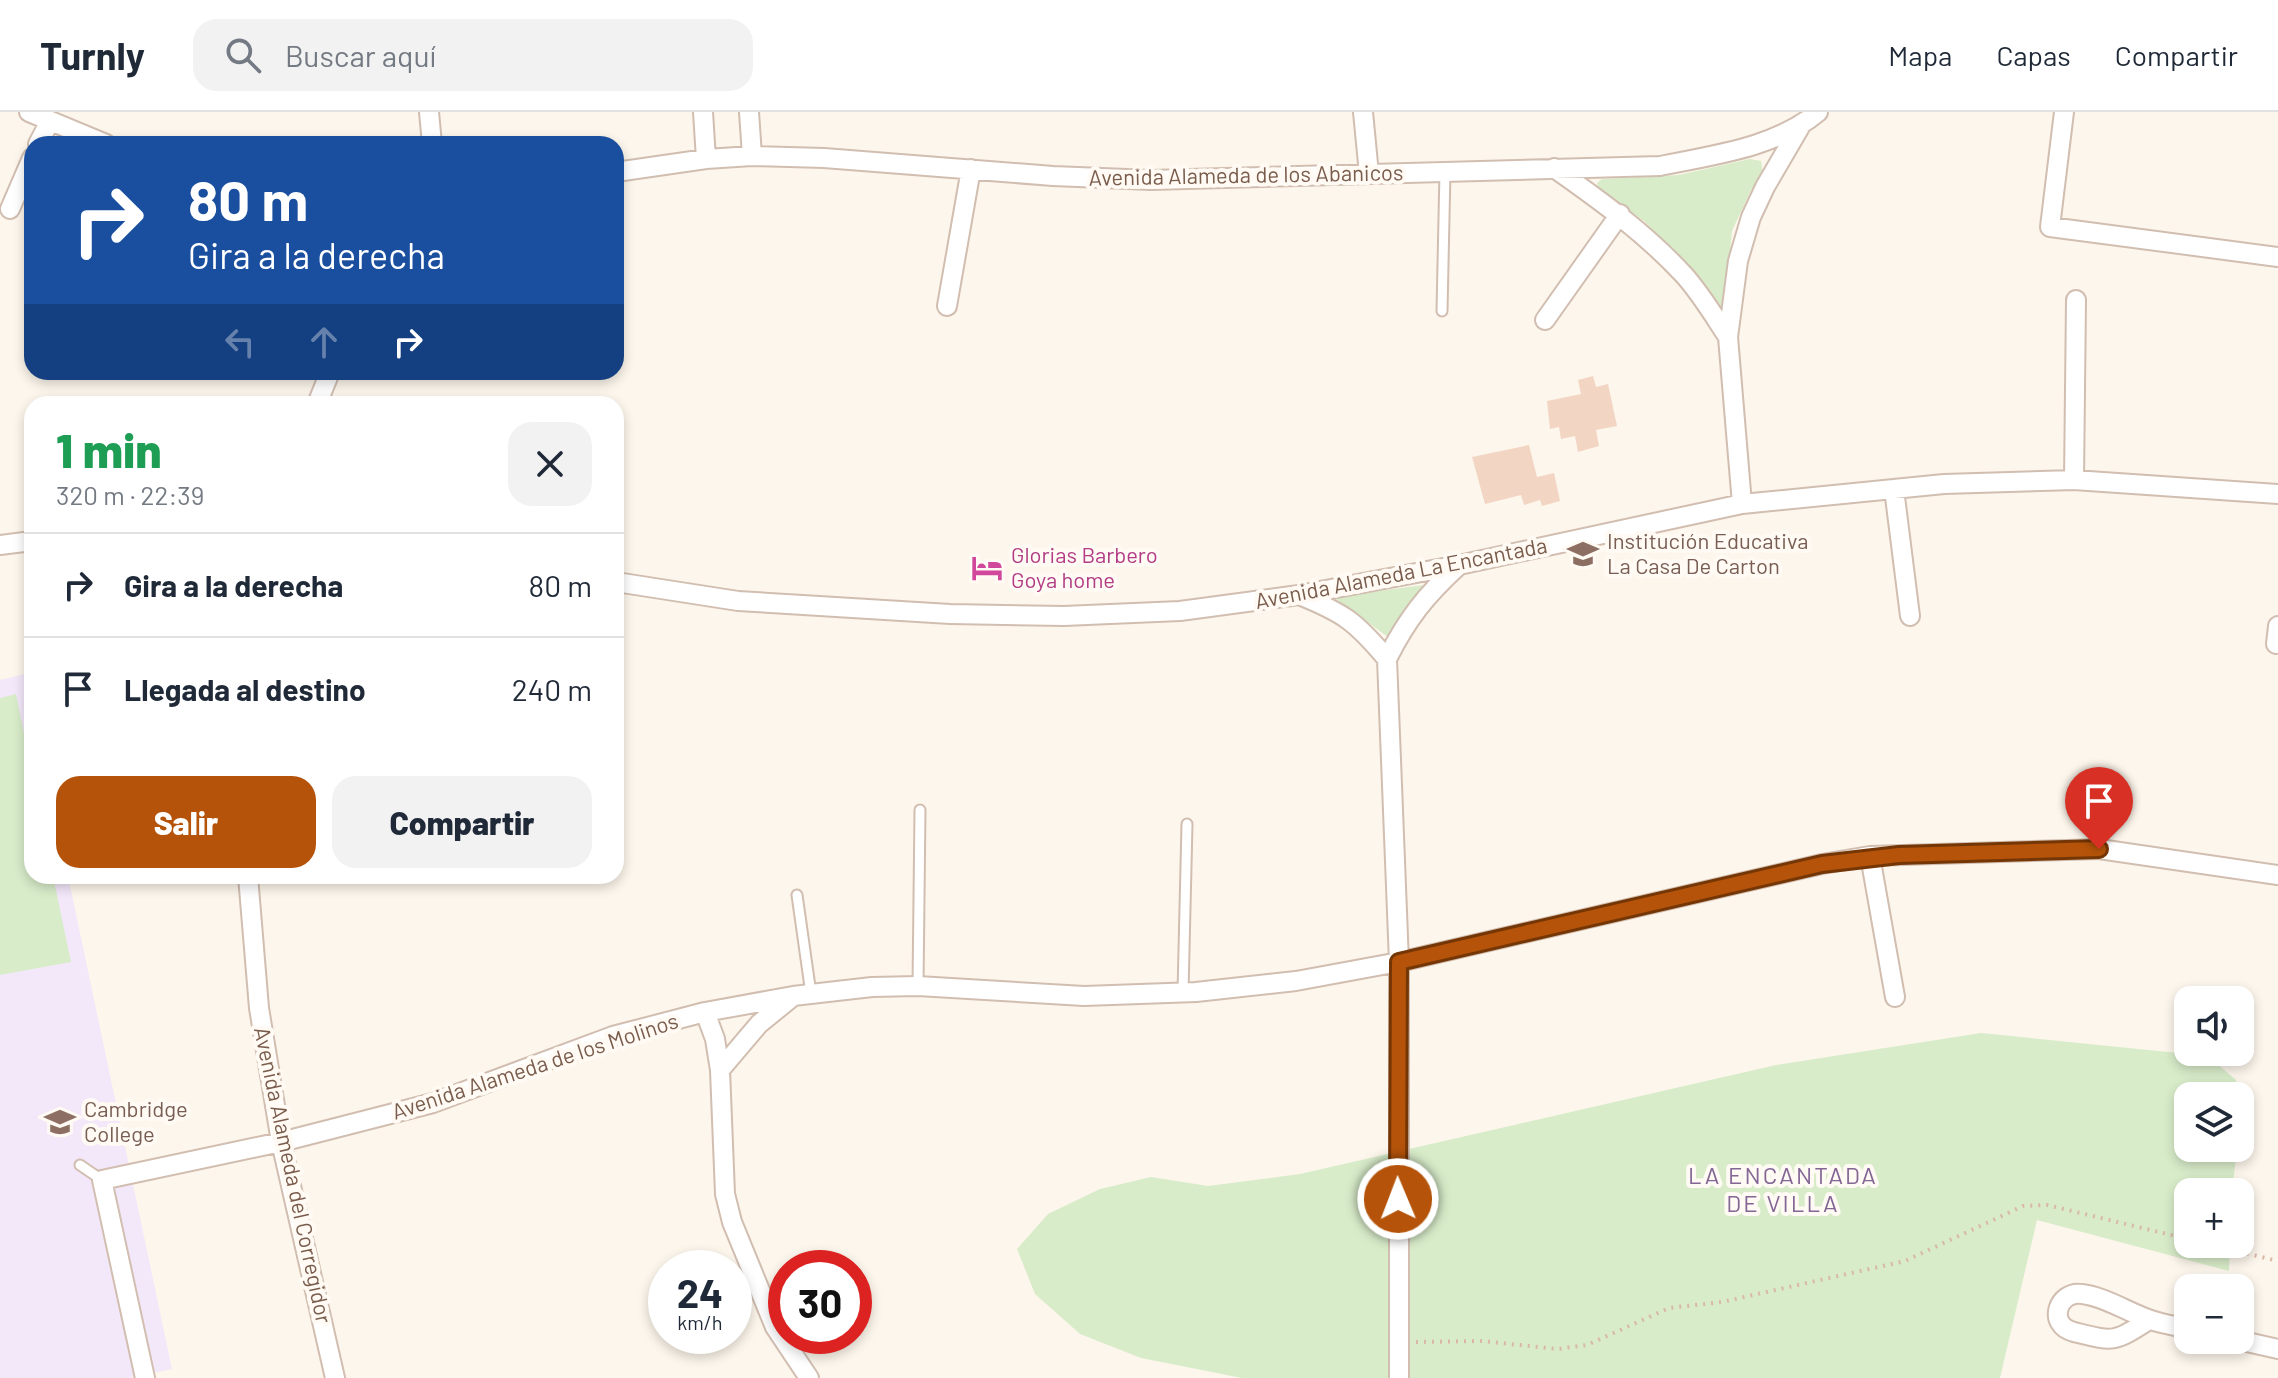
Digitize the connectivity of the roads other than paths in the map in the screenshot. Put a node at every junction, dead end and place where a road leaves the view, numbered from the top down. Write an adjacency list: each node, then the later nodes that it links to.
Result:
1 (29, 112): 8 (street)
2 (429, 112): 12 (street)
3 (703, 112): 14 (street)
4 (749, 112): 13 (street)
5 (1363, 112): 19 (street)
6 (1818, 112): 9 (street, Avenida Alameda de los Abanicos)
7 (2064, 112): 23 (street)
8 (50, 121): 10 (street); 11 (street)
9 (1800, 127): 15 (street, Avenida Alameda de los Abanicos); 28 (street)
10 (42, 136)
11 (87, 136)
12 (431, 136)
13 (752, 156): 14 (street, Avenida Alameda de los Abanicos); 16 (street, Avenida Alameda de los Abanicos)
14 (706, 159): 17 (street, Avenida Alameda de los Abanicos)
15 (1554, 168): 18 (street, Avenida Alameda de los Abanicos); 22 (street)
16 (971, 169): 19 (street, Avenida Alameda de los Abanicos); 25 (street)
17 (624, 171)
18 (1445, 171): 19 (street, Avenida Alameda de los Abanicos); 26 (lane)
19 (1369, 174)
20 (24, 177): 21 (street)
21 (10, 209)
22 (1620, 214): 27 (street); 28 (street)
23 (2278, 257)
24 (2076, 300): 29 (street)
25 (947, 306)
26 (1442, 311)
27 (1545, 320)
28 (1728, 337): 32 (street)
29 (2074, 480): 30 (street, Avenida Alameda La Encantada); 31 (street, Avenida Alameda La Encantada)
30 (1894, 489): 32 (street, Avenida Alameda La Encantada); 38 (street)
31 (2278, 494)
32 (1742, 504): 35 (street, Avenida Alameda La Encantada)
33 (24, 542): 34 (street)
34 (0, 545)
35 (1459, 565): 37 (street, Avenida Alameda La Encantada); 39 (street)
36 (624, 583): 37 (street, Avenida Alameda La Encantada)
37 (1299, 595): 39 (street)
38 (1910, 616)
39 (1387, 659): 46 (street)
40 (920, 810): 47 (lane)
41 (1187, 824): 48 (lane)
42 (1870, 856): 43 (street, Avenida Alameda de los Molinos); 46 (street, Avenida Alameda de los Molinos); 50 (street)
43 (2277, 876)
44 (249, 884): 53 (street, Avenida Alameda del Corregidor)
45 (797, 895): 49 (lane)
46 (1399, 962): 48 (street, Avenida Alameda de los Molinos); 63 (street)
47 (918, 986): 48 (street, Avenida Alameda de los Molinos); 49 (street, Avenida Alameda de los Molinos)
48 (1183, 992)
49 (802, 995): 51 (street, Avenida Alameda de los Molinos); 52 (street)
50 (1895, 997)
51 (705, 1012): 52 (street); 53 (street, Avenida Alameda de los Molinos)
52 (720, 1070): 62 (street)
53 (281, 1142): 55 (street, Avenida Alameda de los Molinos); 61 (street, Avenida Alameda del Corregidor)
54 (80, 1165): 55 (lane)
55 (102, 1180): 60 (street)
56 (2149, 1320): 57 (street)
57 (2174, 1326)
58 (2254, 1344): 59 (street)
59 (2278, 1349)
60 (145, 1378)
61 (335, 1378)
62 (809, 1378)
63 (1399, 1378)

